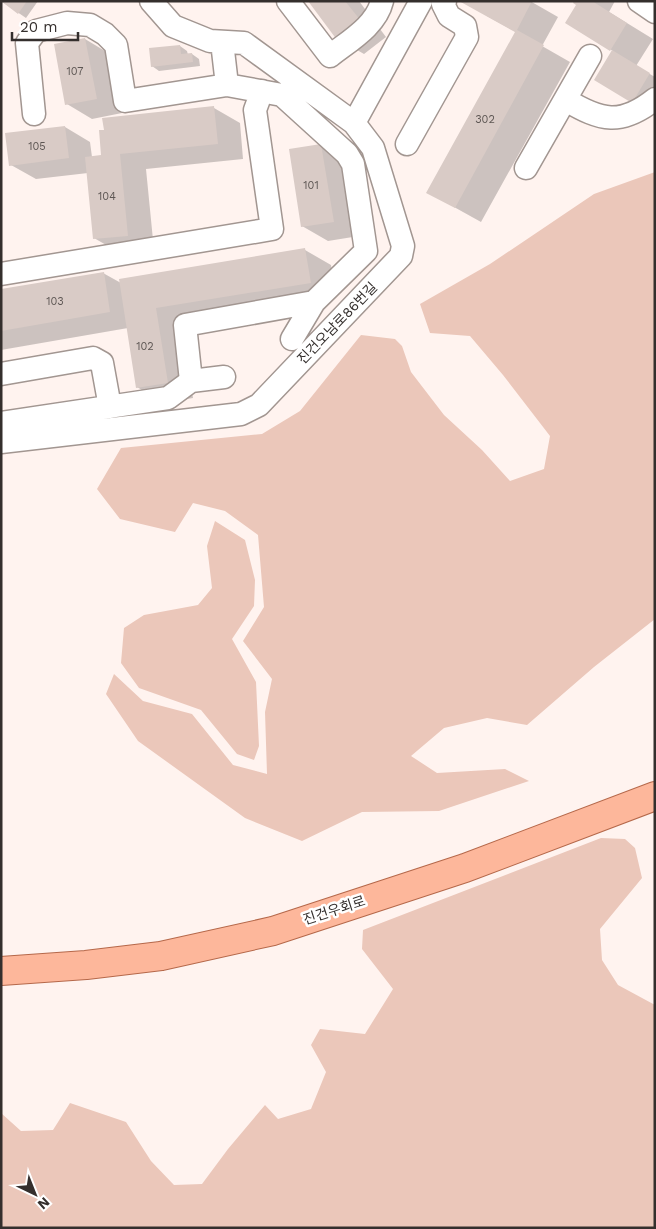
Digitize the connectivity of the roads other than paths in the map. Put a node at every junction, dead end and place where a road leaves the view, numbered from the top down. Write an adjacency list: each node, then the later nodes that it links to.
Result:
1 (151, 1): 8 (street, 진건오남로86번길)
2 (288, 1): 3 (street)
3 (382, 1)
4 (421, 1): 15 (street)
5 (445, 1): 16 (street)
6 (639, 1): 7 (street)
7 (655, 12)
8 (222, 42): 10 (street); 15 (street, 진건오남로86번길)
9 (590, 56): 13 (street)
10 (227, 85): 11 (street); 14 (street)
11 (262, 91): 18 (street); 19 (street)
12 (655, 99): 13 (street)
13 (566, 100): 17 (street)
14 (34, 114)
15 (354, 123): 26 (street, 진건오남로86번길)
16 (407, 144)
17 (526, 168)
18 (1, 274)
19 (314, 302): 20 (street); 23 (street)
20 (292, 339)
21 (1, 374): 24 (street)
22 (224, 377): 23 (street)
23 (191, 381): 24 (street)
24 (110, 407): 25 (street)
25 (1, 423)
26 (1, 442)
27 (655, 796): 28 (main road, 진건우회로)
28 (1, 971)

